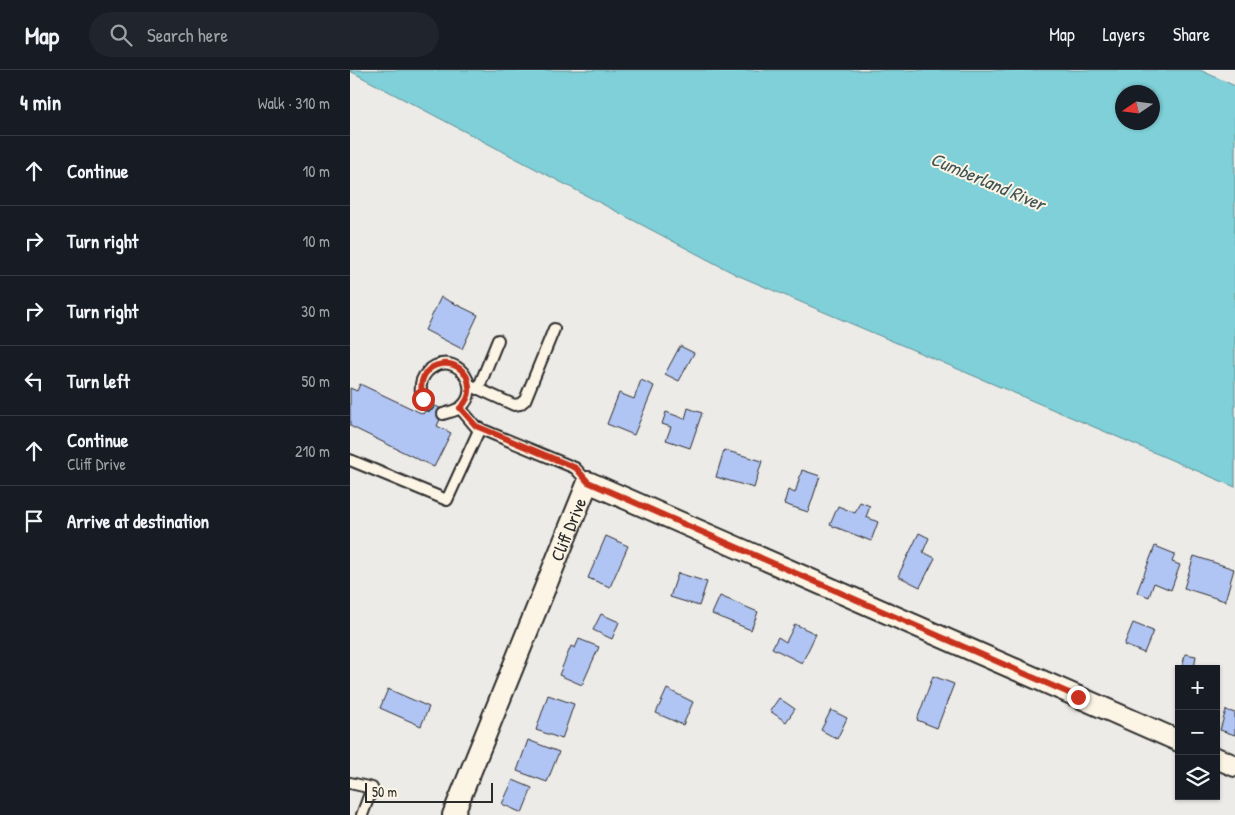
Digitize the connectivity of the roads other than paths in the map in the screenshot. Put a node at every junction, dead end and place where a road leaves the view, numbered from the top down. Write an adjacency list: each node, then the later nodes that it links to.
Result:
1 (554, 329): 3 (lane)
2 (498, 340): 3 (lane)
3 (474, 387): 4 (lane); 5 (lane)
4 (428, 405)
5 (460, 408): 6 (lane); 7 (lane)
6 (443, 414)
7 (480, 428): 8 (lane); 9 (lane)
8 (350, 460)
9 (588, 482): 10 (street, Cliff Drive); 15 (street, Cliff Drive)
10 (1175, 739)
11 (1220, 760): 12 (street)
12 (1235, 766)
13 (350, 783): 14 (lane)
14 (362, 815)
15 (453, 815)

